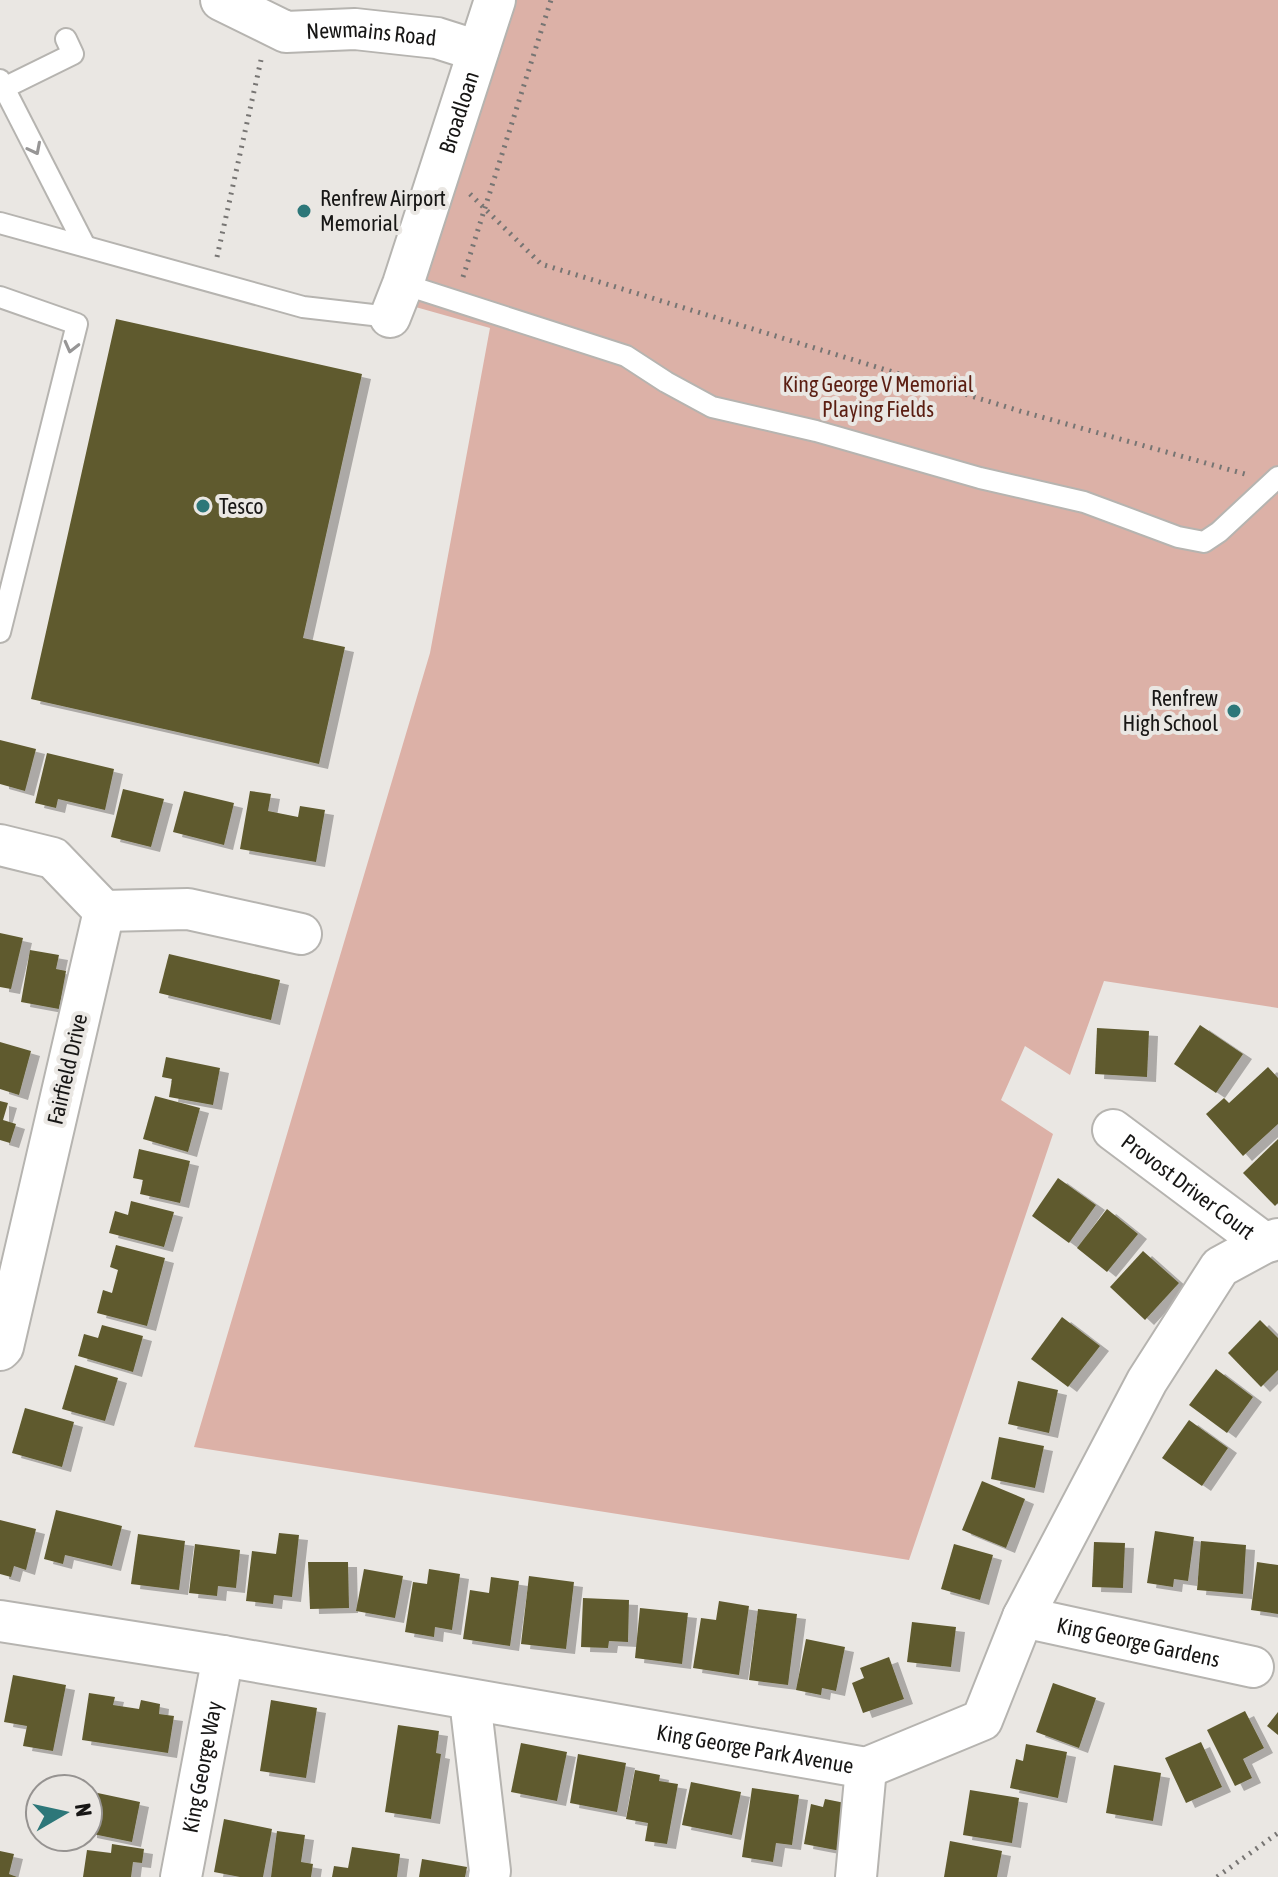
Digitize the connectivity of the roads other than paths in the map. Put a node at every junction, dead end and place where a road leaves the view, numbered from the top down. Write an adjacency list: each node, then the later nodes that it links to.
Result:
1 (221, 0): 4 (street, Newmains Road)
2 (495, 0): 4 (street, Broadloan)
3 (66, 39): 5 (lane)
4 (478, 51): 9 (street, Broadloan)
5 (2, 84): 7 (lane, one-way to 7)
6 (0, 223): 7 (lane)
7 (85, 246): 9 (lane)
8 (0, 297): 11 (lane, one-way to 11)
9 (396, 300): 10 (lane)
10 (1276, 479)
11 (0, 632)
12 (0, 845): 13 (street)
13 (104, 911): 14 (street); 17 (street, Fairfield Drive)
14 (301, 934)
15 (1113, 1130): 16 (street, Provost Driver Court)
16 (1271, 1241): 18 (street, King George Park Avenue)
17 (0, 1350)
18 (1023, 1617): 21 (street, King George Gardens); 23 (street, King George Park Avenue)
19 (0, 1621): 20 (street, King George Park Avenue)
20 (223, 1656): 22 (street, King George Park Avenue); 24 (street, King George Way)
21 (1253, 1667)
22 (470, 1700): 23 (street, King George Park Avenue); 25 (street)
23 (866, 1768): 26 (street)
24 (181, 1877)
25 (489, 1877)
26 (856, 1877)

